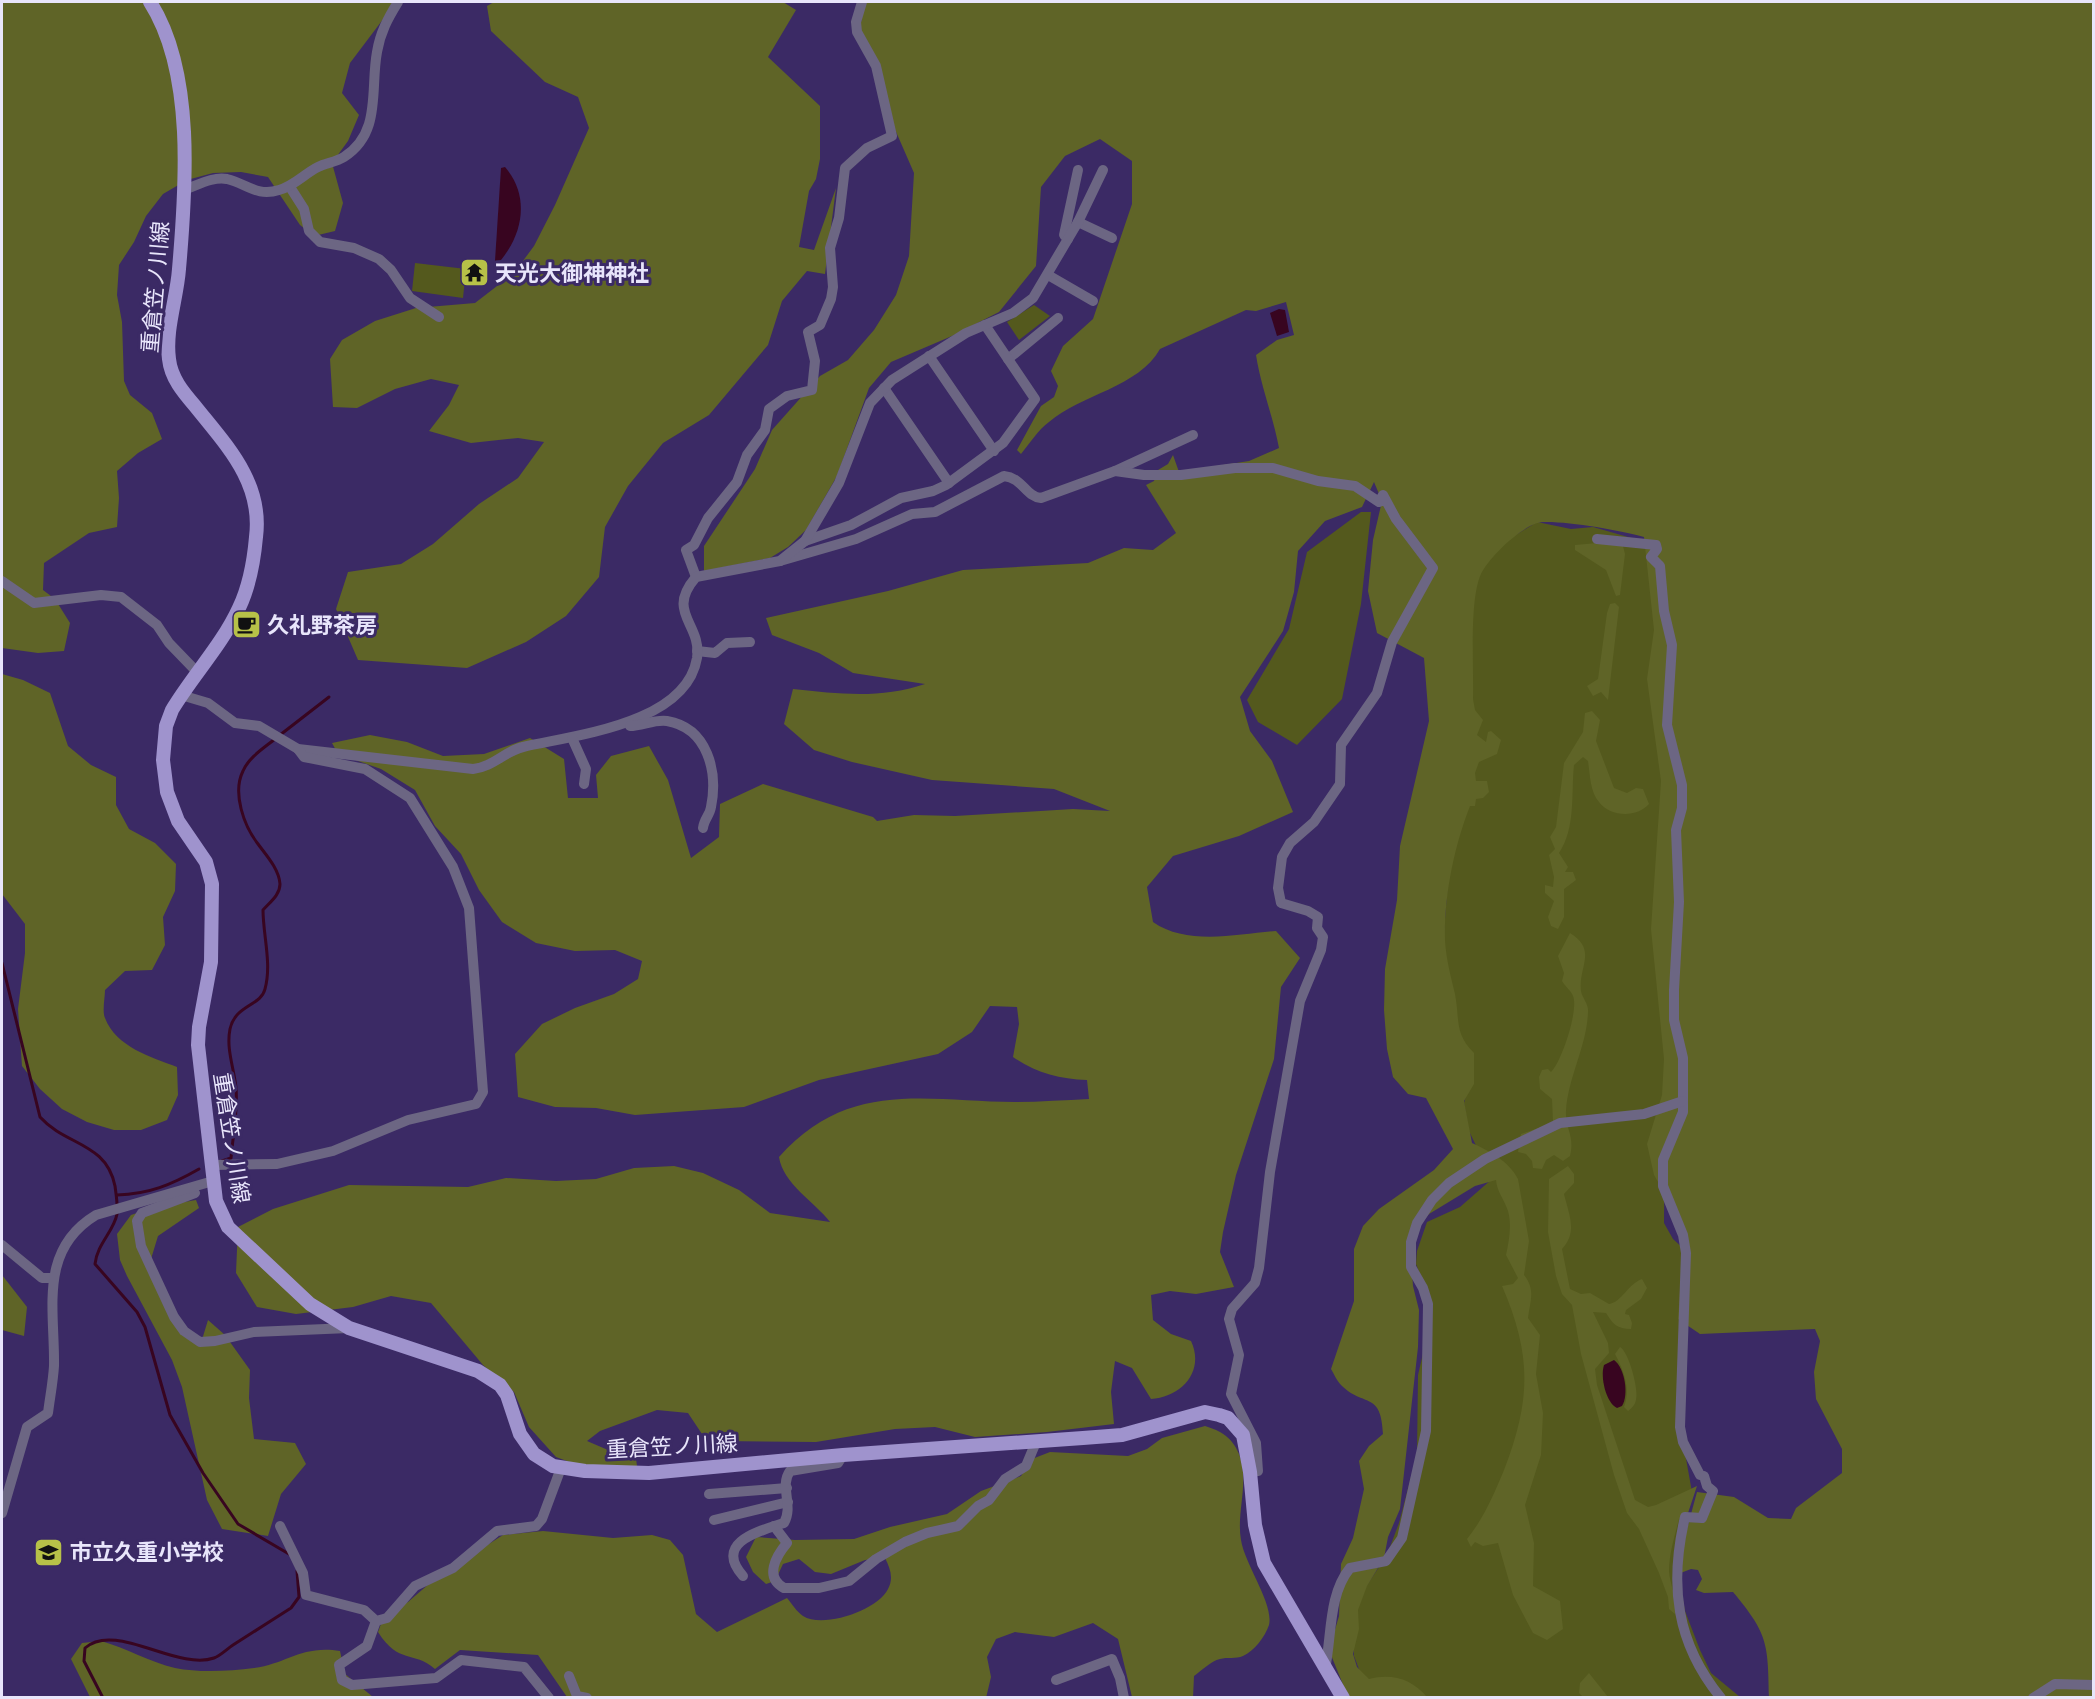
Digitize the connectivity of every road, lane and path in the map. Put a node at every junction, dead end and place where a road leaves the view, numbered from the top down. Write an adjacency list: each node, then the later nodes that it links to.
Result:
1 (150, 2): 7 (main road, 重倉笠ノ川線)
2 (398, 2): 6 (street)
3 (862, 2): 26 (street)
4 (1078, 170): 10 (street)
5 (1103, 170): 8 (street)
6 (290, 187): 7 (street); 13 (street)
7 (183, 190): 30 (main road, 重倉笠ノ川線)
8 (1078, 222): 9 (street); 10 (street)
9 (1112, 238)
10 (1068, 239): 11 (street)
11 (1048, 275): 12 (street); 15 (street)
12 (1093, 301)
13 (439, 317)
14 (1058, 318): 17 (street)
15 (985, 325): 16 (street); 17 (street)
16 (929, 356): 18 (street); 20 (street)
17 (1008, 359): 20 (street)
18 (884, 388): 22 (street); 24 (street)
19 (1193, 435): 21 (street)
20 (994, 451): 22 (street)
21 (1115, 471): 25 (street); 46 (street)
22 (949, 483): 24 (street)
23 (1597, 539): 37 (street)
24 (805, 541): 25 (street)
25 (780, 561): 26 (street)
26 (696, 577): 29 (street)
27 (2, 581): 30 (street)
28 (750, 642): 29 (street)
29 (697, 651): 32 (street)
30 (197, 672): 31 (main road, 重倉笠ノ川線)
31 (181, 695): 34 (street); 38 (main road, 重倉笠ノ川線)
32 (621, 726): 33 (street); 36 (street)
33 (572, 738): 34 (street); 35 (street)
34 (298, 749): 38 (street)
35 (584, 784)
36 (703, 828)
37 (1683, 1101): 56 (street); 64 (street)
38 (212, 1165): 39 (main road, 重倉笠ノ川線)
39 (213, 1181): 41 (street); 42 (main road, 重倉笠ノ川線); 42 (street)
40 (2, 1245): 41 (street)
41 (52, 1278): 50 (street)
42 (349, 1328): 45 (main road, 重倉笠ノ川線)
43 (1036, 1442): 44 (main road, 重倉笠ノ川線); 46 (main road, 重倉笠ノ川線); 53 (street)
44 (843, 1455): 45 (main road, 重倉笠ノ川線); 47 (street)
45 (561, 1468): 55 (street)
46 (1250, 1472): 56 (main road, 重倉笠ノ川線)
47 (787, 1488): 48 (street); 49 (street)
48 (710, 1494)
49 (789, 1502): 51 (street); 53 (street)
50 (2, 1512)
51 (714, 1520)
52 (280, 1526): 55 (street)
53 (774, 1526): 54 (street)
54 (743, 1576)
55 (376, 1621): 60 (street)
56 (1325, 1669): 63 (main road, 重倉笠ノ川線)
57 (569, 1676): 61 (street)
58 (1056, 1680): 62 (street)
59 (2094, 1685): 65 (street)
60 (549, 1698)
61 (587, 1698)
62 (1124, 1698)
63 (1343, 1698)
64 (1721, 1698)
65 (2033, 1698)

